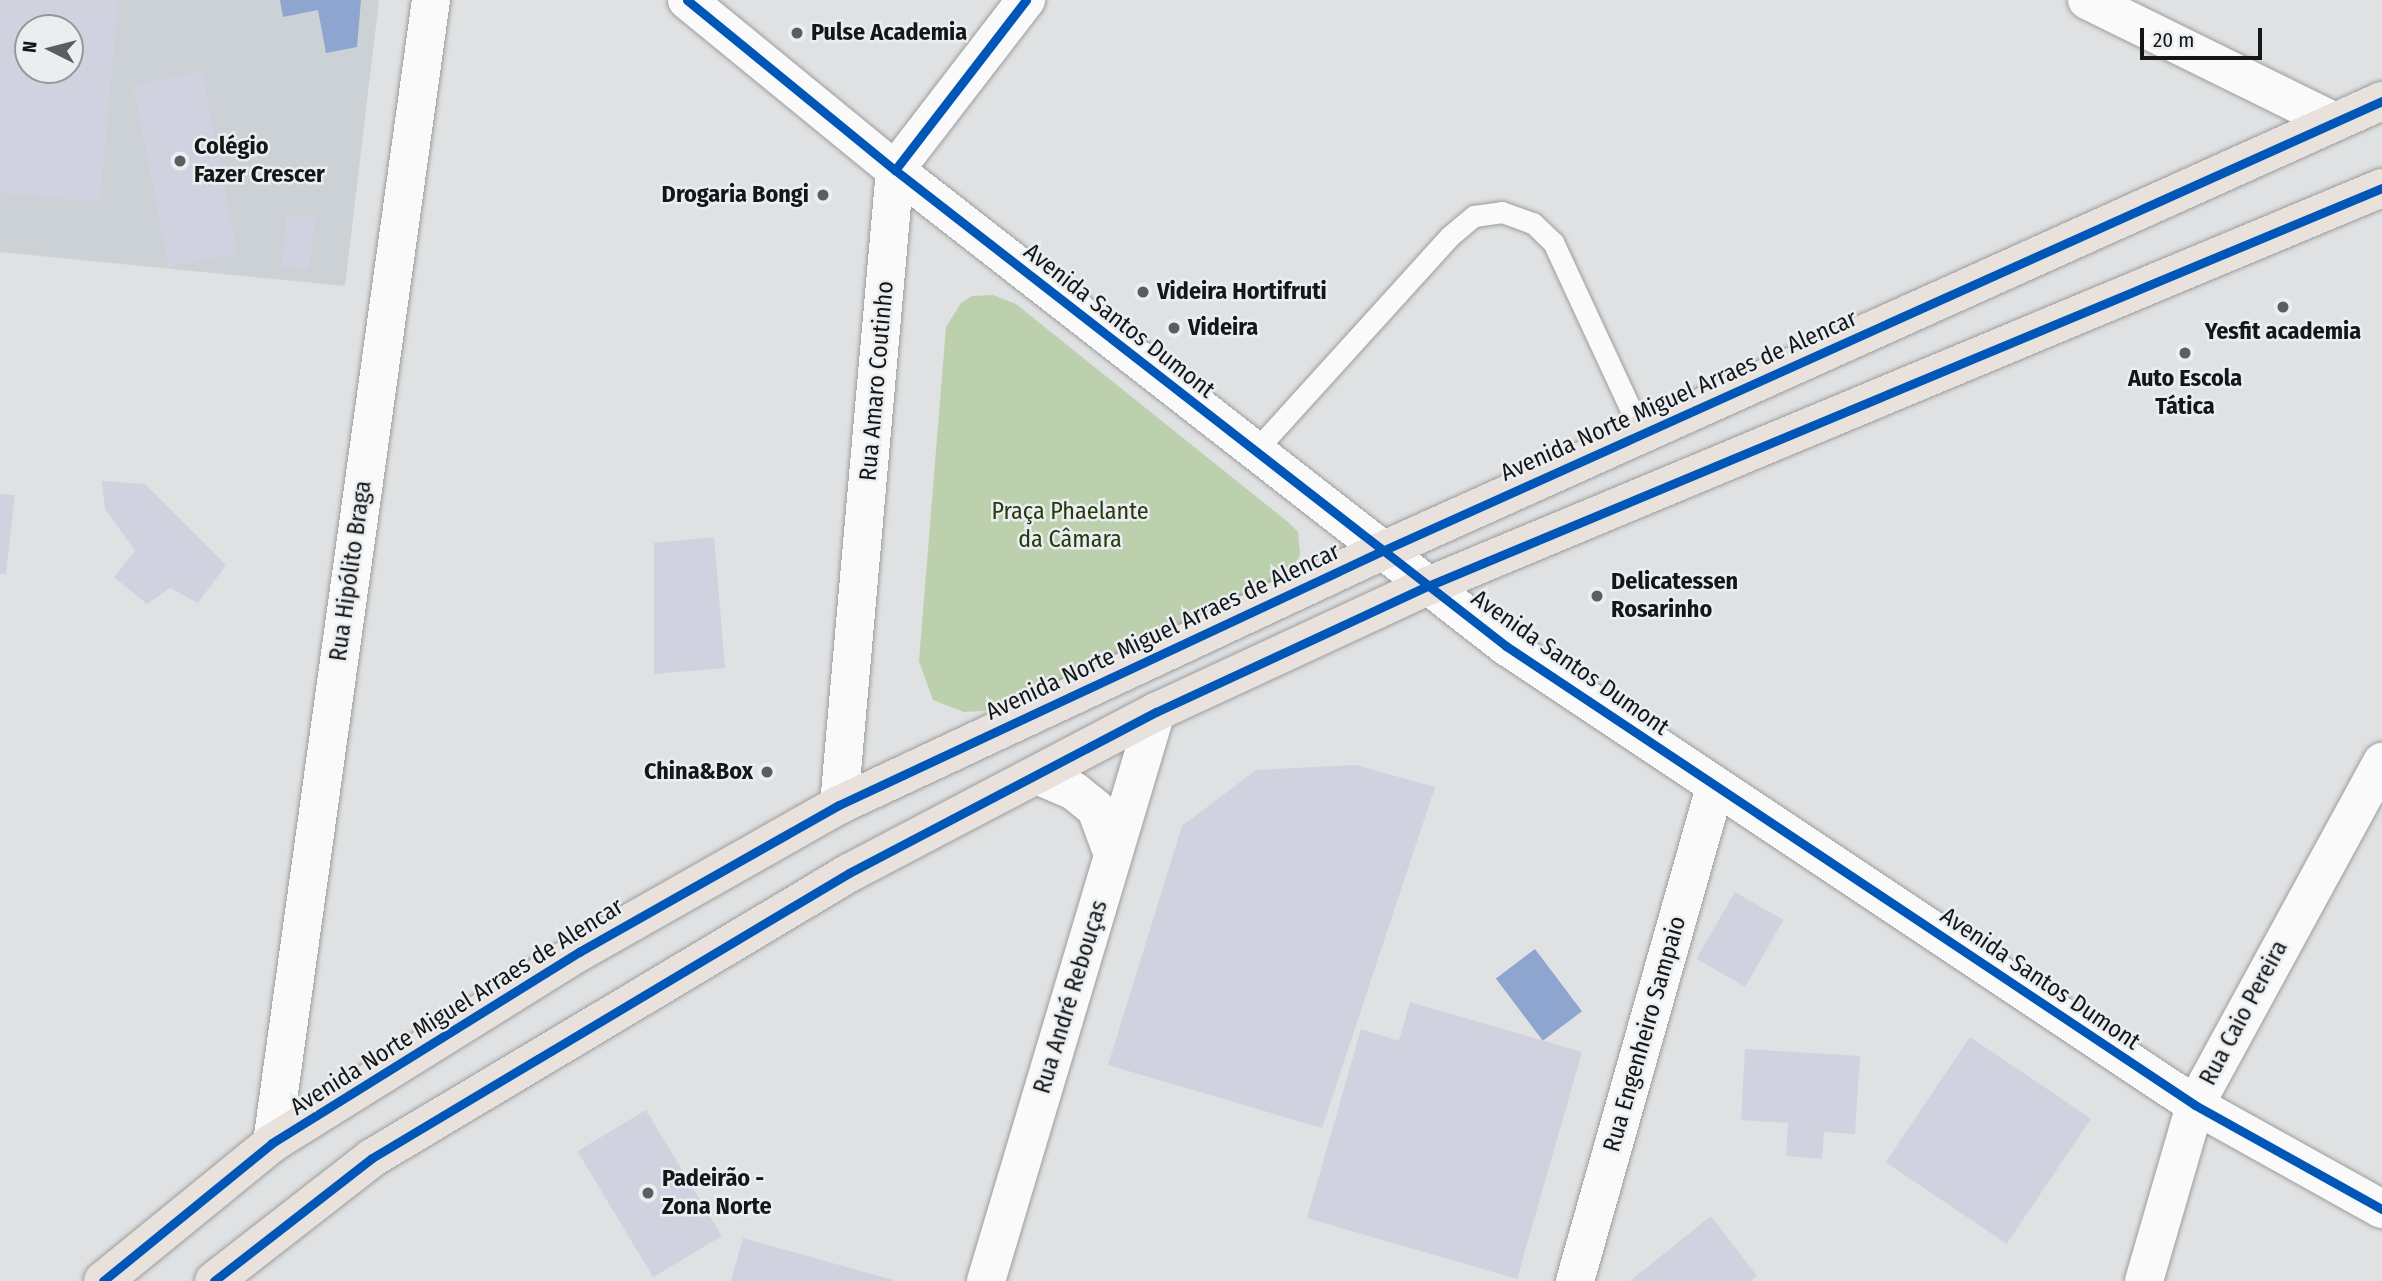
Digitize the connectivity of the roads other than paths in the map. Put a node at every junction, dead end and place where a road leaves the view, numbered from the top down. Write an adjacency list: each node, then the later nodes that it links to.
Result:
1 (431, 0): 20 (street, Rua Hipólito Braga)
2 (687, 0): 7 (street, Avenida Santos Dumont)
3 (1026, 0): 7 (street)
4 (2087, 0): 6 (street)
5 (2382, 101): 6 (main road, Avenida Norte Miguel Arraes de Alencar)
6 (2333, 121): 9 (main road, Avenida Norte Miguel Arraes de Alencar)
7 (895, 170): 10 (street, Avenida Santos Dumont); 17 (street, Rua Amaro Coutinho)
8 (2382, 188): 12 (main road)
9 (1642, 434): 10 (lane); 11 (main road, Avenida Norte Miguel Arraes de Alencar)
10 (1255, 451): 11 (street, Avenida Santos Dumont)
11 (1382, 551): 12 (street, Avenida Santos Dumont); 17 (main road, Avenida Norte Miguel Arraes de Alencar)
12 (1428, 586): 13 (main road); 16 (street, Avenida Santos Dumont)
13 (1156, 712): 15 (main road); 18 (street, Rua André Rebouças)
14 (2382, 762): 19 (street, Rua Caio Pereira)
15 (1037, 775): 18 (street); 23 (main road)
16 (1715, 787): 19 (street, Avenida Santos Dumont); 25 (street, Rua Engenheiro Sampaio)
17 (839, 805): 20 (main road, Avenida Norte Miguel Arraes de Alencar)
18 (1113, 855): 24 (street, Rua André Rebouças)
19 (2195, 1105): 21 (street, Avenida Santos Dumont); 26 (street, Rua Caio Pereira)
20 (272, 1143): 22 (main road, Avenida Norte Miguel Arraes de Alencar)
21 (2382, 1209)
22 (103, 1281)
23 (214, 1281)
24 (986, 1281)
25 (1575, 1281)
26 (2144, 1281)

